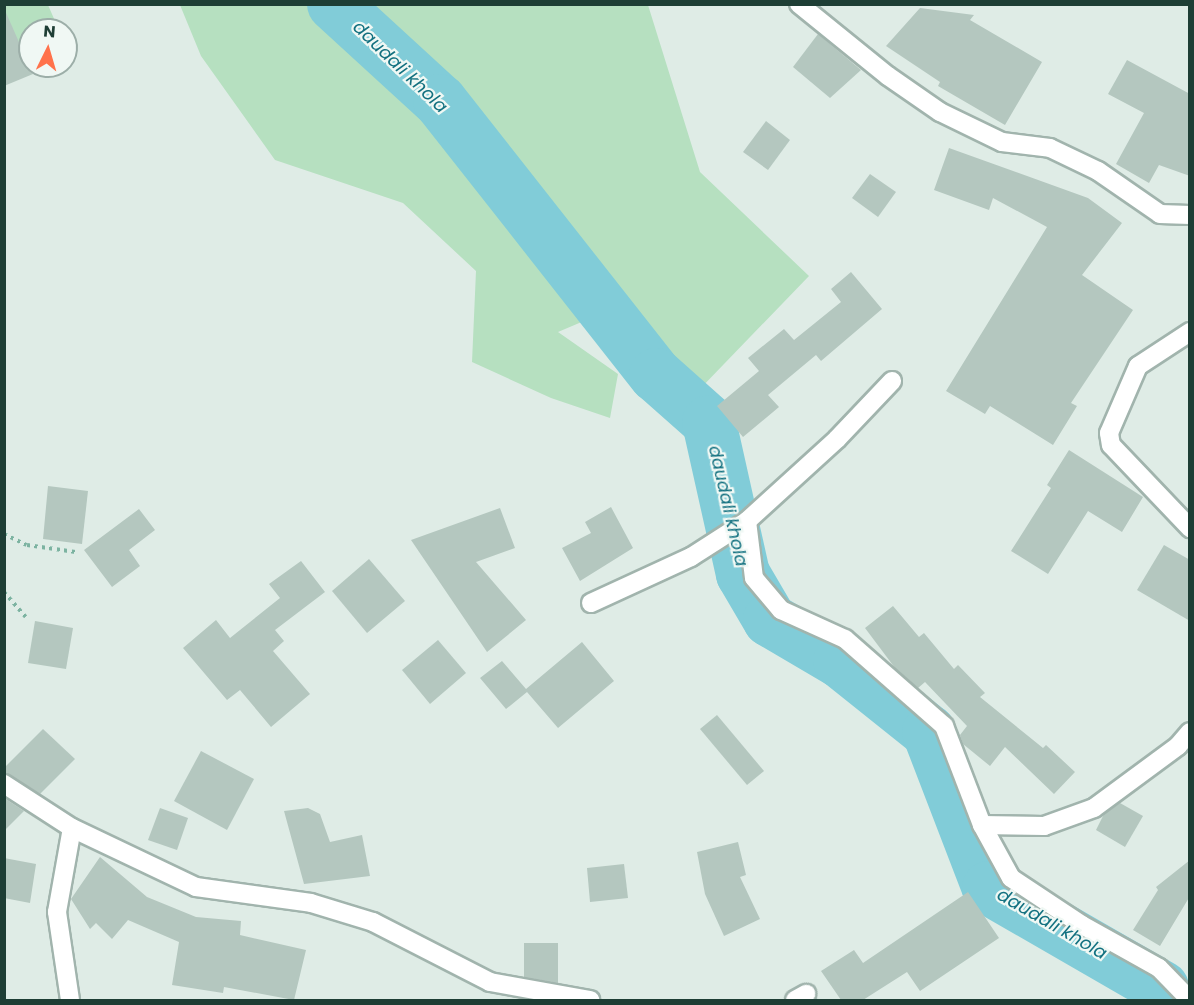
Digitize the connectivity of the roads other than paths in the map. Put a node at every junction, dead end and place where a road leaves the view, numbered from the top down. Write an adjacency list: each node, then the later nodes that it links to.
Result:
1 (799, 4): 2 (street)
2 (1190, 215)
3 (1190, 332): 6 (street)
4 (892, 381): 5 (street)
5 (747, 521): 7 (street); 10 (street)
6 (1190, 528)
7 (591, 603)
8 (1190, 732): 10 (street)
9 (4, 784): 11 (street)
10 (982, 825): 14 (street)
11 (72, 828): 12 (street); 13 (street)
12 (70, 1000)
13 (590, 1000)
14 (1190, 1000)

